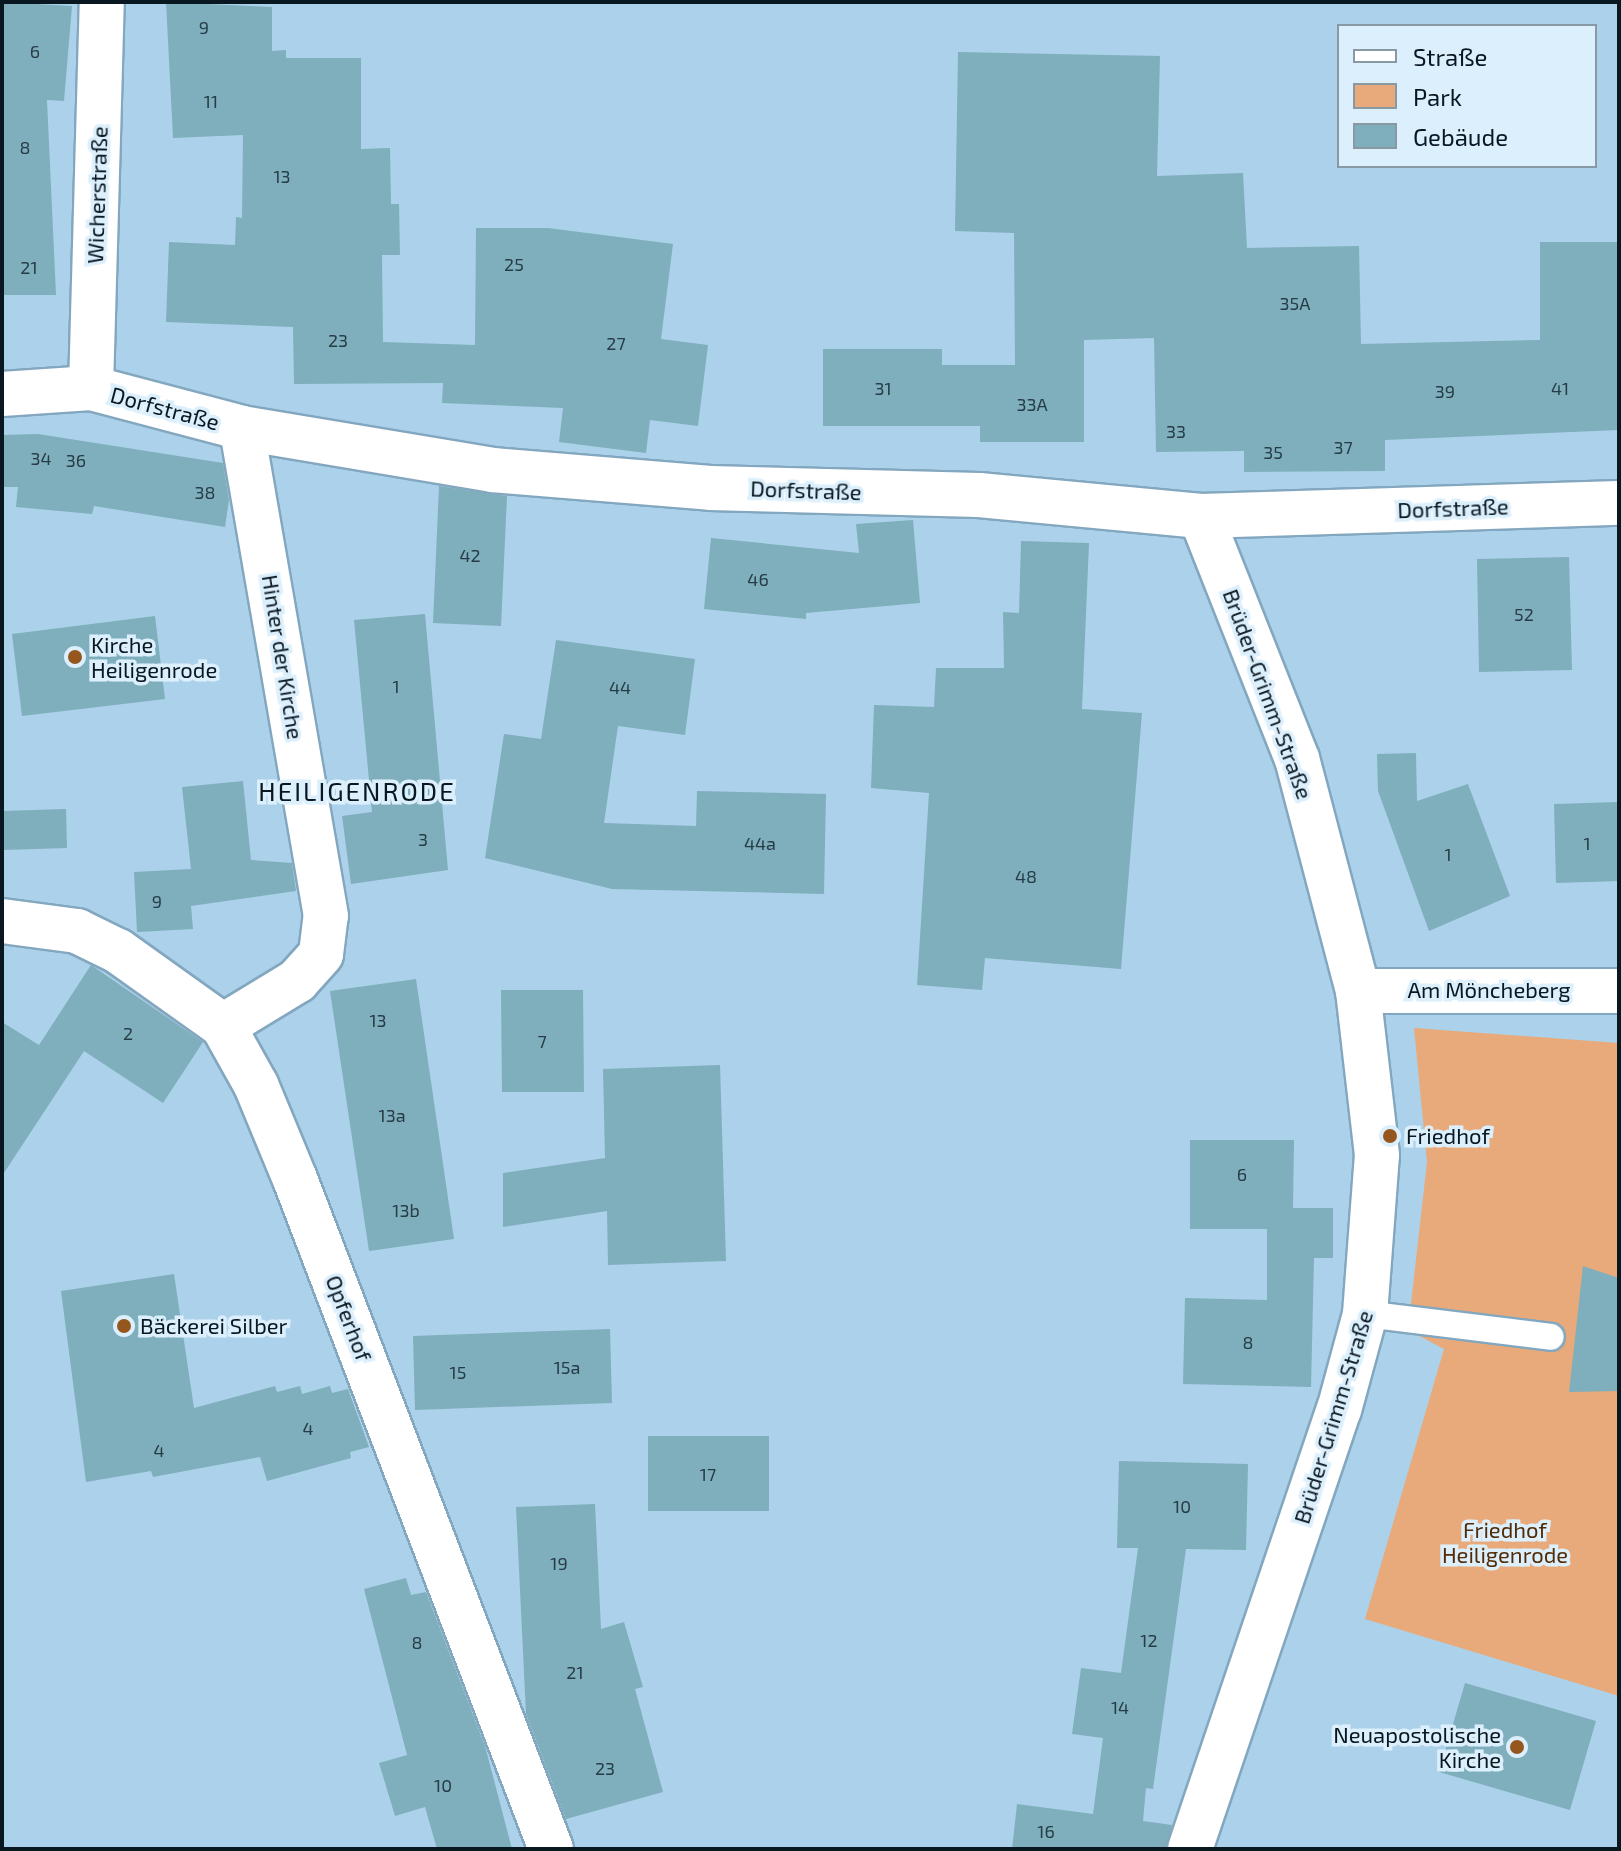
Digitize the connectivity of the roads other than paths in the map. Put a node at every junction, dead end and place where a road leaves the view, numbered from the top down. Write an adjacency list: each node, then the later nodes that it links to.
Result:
1 (102, 2): 2 (street, Wicherstraße)
2 (91, 388): 3 (street, Dorfstraße); 4 (street, Dorfstraße)
3 (2, 394)
4 (242, 428): 6 (street, Dorfstraße); 10 (street, Hinter der Kirche)
5 (1619, 503): 6 (street, Dorfstraße)
6 (1201, 516): 8 (street, Brüder-Grimm-Straße)
7 (2, 921): 10 (street, Opferhof)
8 (1358, 991): 9 (street, Am Möncheberg); 11 (street, Brüder-Grimm-Straße)
9 (1619, 991)
10 (223, 1026): 13 (street, Opferhof)
11 (1365, 1314): 12 (lane); 14 (street, Brüder-Grimm-Straße)
12 (1551, 1337)
13 (551, 1849)
14 (1190, 1849)

